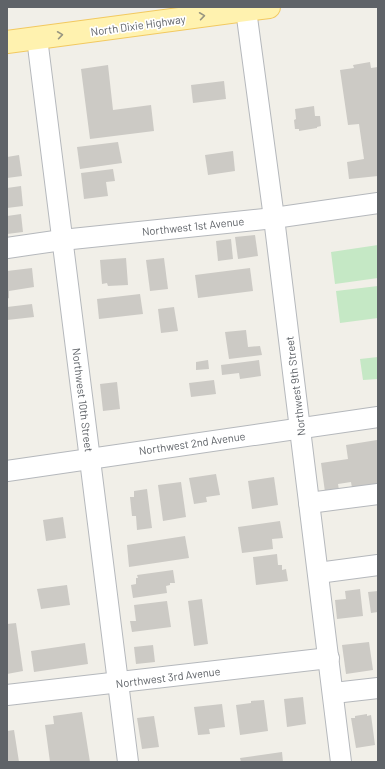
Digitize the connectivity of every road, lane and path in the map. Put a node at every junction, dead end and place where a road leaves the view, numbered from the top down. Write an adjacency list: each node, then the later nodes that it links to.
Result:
1 (269, 7): 2 (main road, North Dixie Highway)
2 (246, 10): 3 (main road, North Dixie Highway, one-way to 2); 6 (street, Northwest 9th Street)
3 (37, 38): 4 (main road, North Dixie Highway); 7 (street, Northwest 10th Street)
4 (7, 42)
5 (378, 203): 6 (street, Northwest 1st Avenue)
6 (274, 218): 7 (street, Northwest 1st Avenue); 10 (street, Northwest 9th Street)
7 (62, 240): 8 (street, Northwest 1st Avenue); 11 (street, Northwest 10th Street)
8 (7, 248)
9 (378, 417): 10 (street, Northwest 2nd Avenue)
10 (300, 428): 11 (street, Northwest 2nd Avenue); 14 (street, Northwest 9th Street)
11 (90, 458): 12 (street, Northwest 2nd Avenue); 18 (street, Northwest 10th Street)
12 (7, 471)
13 (378, 494): 14 (street)
14 (309, 503): 16 (street, Northwest 9th Street)
15 (378, 565): 16 (street)
16 (318, 573): 17 (street, Northwest 9th Street)
17 (329, 658): 18 (street, Northwest 3rd Avenue); 20 (street, Northwest 9th Street)
18 (118, 682): 21 (street, Northwest 3rd Avenue); 22 (street, Northwest 10th Street)
19 (378, 688): 20 (street)
20 (334, 694): 23 (street, Northwest 9th Street)
21 (7, 695)
22 (128, 762)
23 (341, 762)

